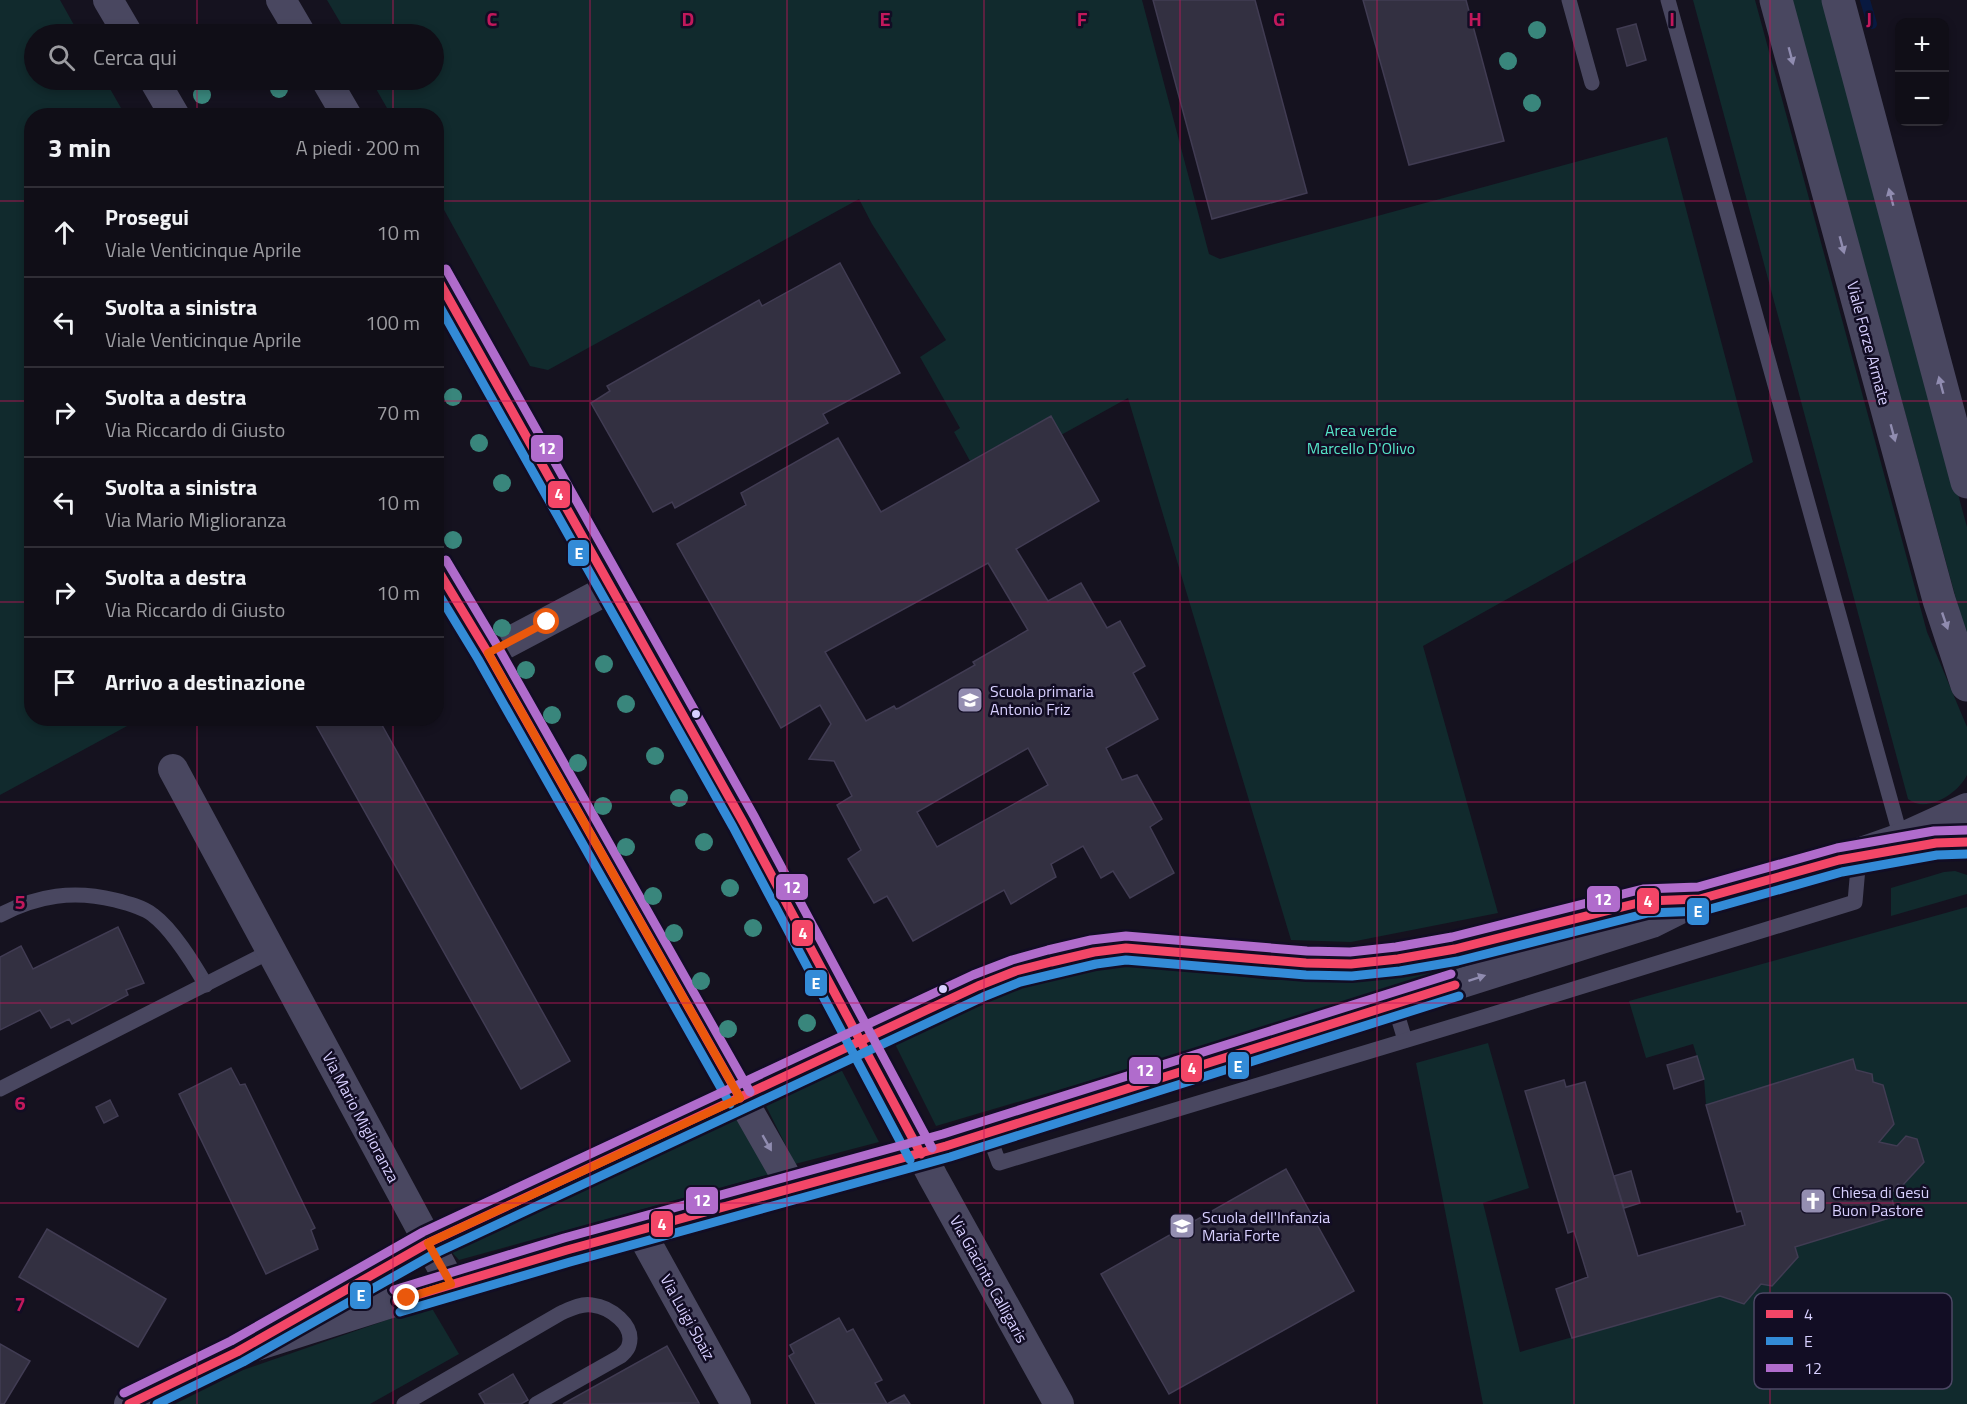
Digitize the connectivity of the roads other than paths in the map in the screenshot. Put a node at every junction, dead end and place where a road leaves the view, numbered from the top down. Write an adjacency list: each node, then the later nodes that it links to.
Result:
1 (108, 0): 7 (street)
2 (281, 0): 8 (street)
3 (1569, 0): 9 (lane)
4 (1668, 0): 22 (lane)
5 (1776, 0): 19 (street, Viale Forze Armate, one-way to 19)
6 (1838, 0): 15 (street, one-way to 6)
7 (122, 24)
8 (295, 24)
9 (1592, 83)
10 (160, 90): 12 (street)
11 (332, 90): 13 (street)
12 (170, 108)
13 (342, 108)
14 (444, 288): 17 (street, Via Giacinto Calligaris)
15 (1967, 482)
16 (444, 579): 18 (street)
17 (613, 587): 18 (street); 31 (street, Via Giacinto Calligaris)
18 (488, 653): 33 (street)
19 (1967, 685)
20 (173, 770): 27 (street, Via Mario Miglioranza)
21 (1967, 808): 22 (street)
22 (1901, 838): 24 (street)
23 (1967, 842): 24 (street)
24 (1849, 858): 25 (street); 30 (lane)
25 (1700, 899): 29 (street, one-way to 25); 31 (street)
26 (0, 915): 28 (lane)
27 (271, 951): 28 (lane); 38 (street, Via Mario Miglioranza)
28 (206, 985): 32 (lane)
29 (1394, 1005): 30 (lane); 34 (street)
30 (1405, 1040): 34 (lane)
31 (862, 1041): 33 (street); 35 (street, Via Giacinto Calligaris)
32 (0, 1089)
33 (740, 1098): 36 (street, one-way to 36); 38 (street)
34 (988, 1133): 35 (street)
35 (921, 1154): 36 (street); 45 (street, Via Giacinto Calligaris)
36 (793, 1189): 37 (street)
37 (639, 1229): 39 (street); 44 (street, Via Luigi Sbaiz)
38 (428, 1243): 39 (street, Via Mario Miglioranza); 40 (street)
39 (451, 1284): 40 (street)
40 (237, 1352): 41 (street)
41 (129, 1404)
42 (404, 1404): 43 (lane)
43 (536, 1404)
44 (736, 1404)
45 (1059, 1404)

